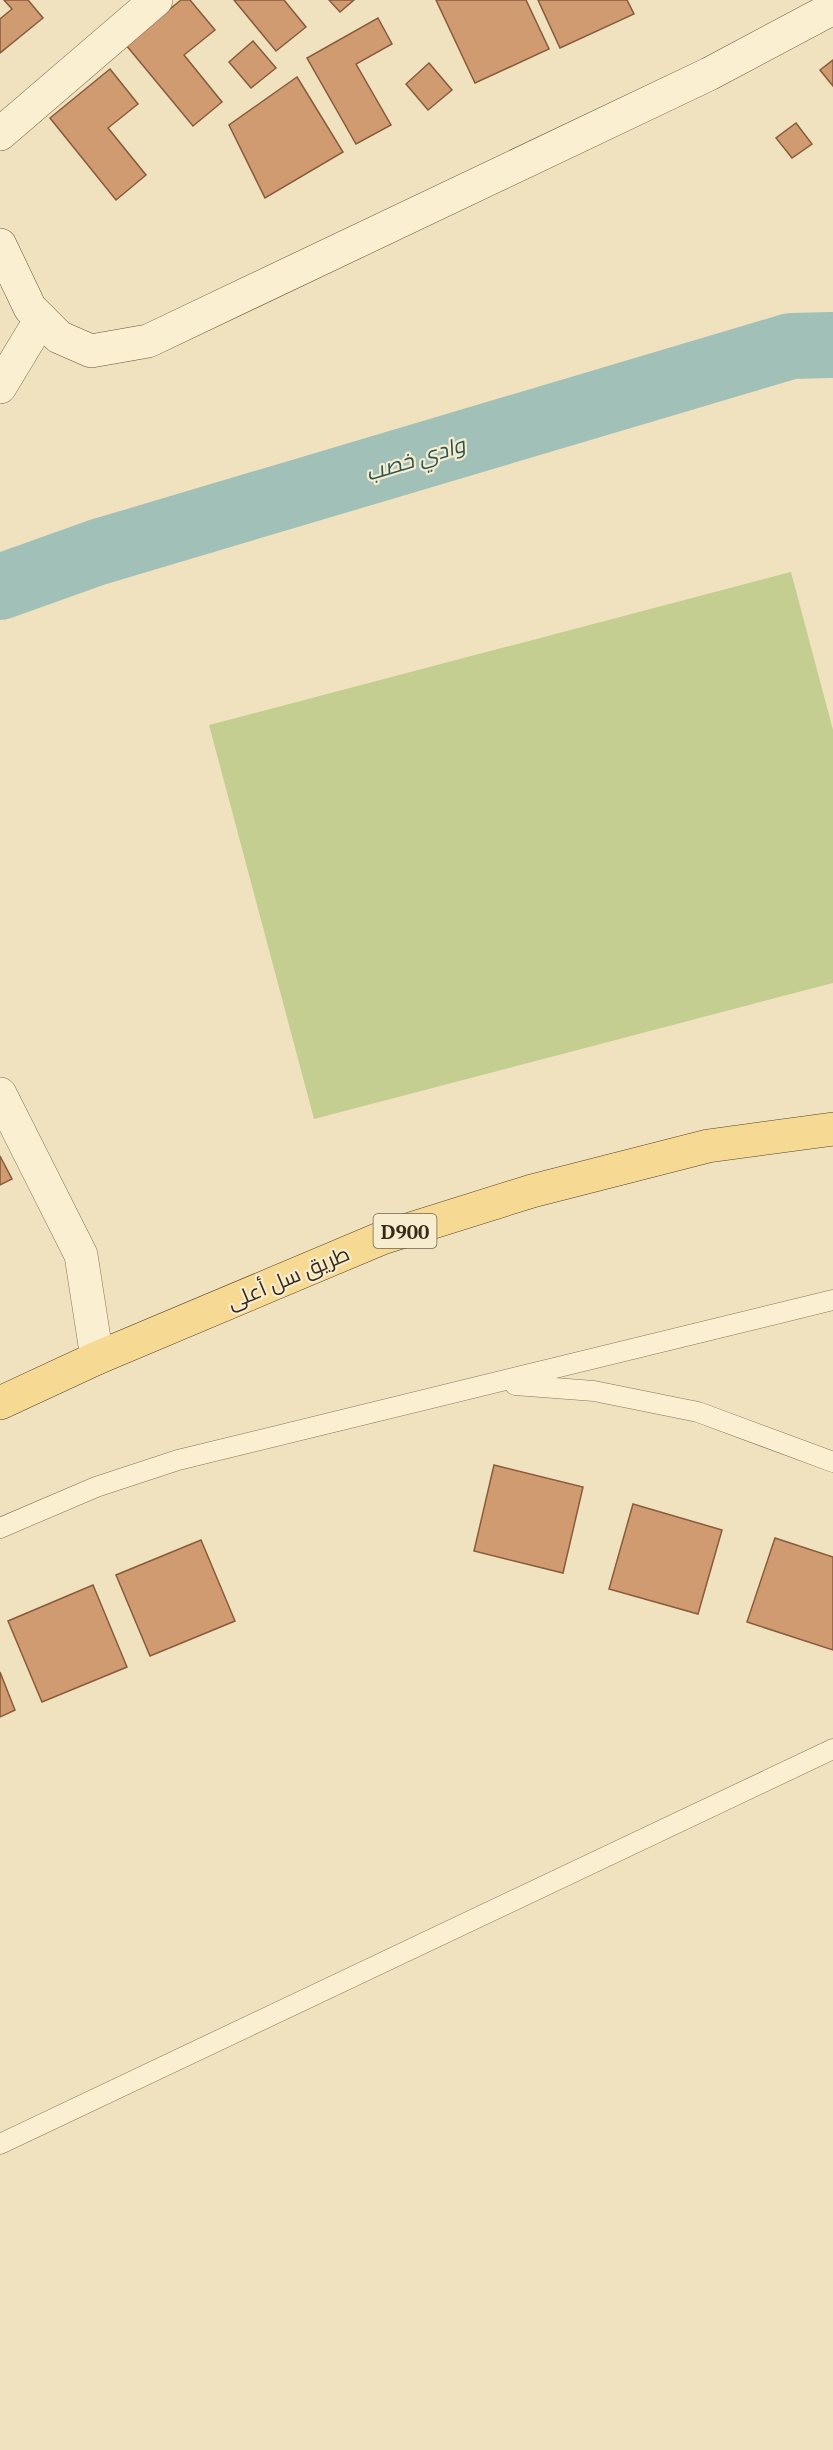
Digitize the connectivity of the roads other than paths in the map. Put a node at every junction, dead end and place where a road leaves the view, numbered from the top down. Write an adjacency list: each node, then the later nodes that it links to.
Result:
1 (156, 0): 3 (street)
2 (833, 8): 5 (street)
3 (0, 134)
4 (0, 244): 5 (street)
5 (41, 320): 6 (street)
6 (0, 387)
7 (0, 1094): 10 (street)
8 (833, 1130): 10 (main road, طريق سل أعلى / D900)
9 (833, 1300): 11 (lane)
10 (97, 1358): 12 (main road, طريق سل أعلى / D900)
11 (489, 1384): 13 (lane); 14 (lane)
12 (0, 1402)
13 (833, 1462)
14 (0, 1528)
15 (833, 1749): 16 (lane)
16 (0, 2144)

